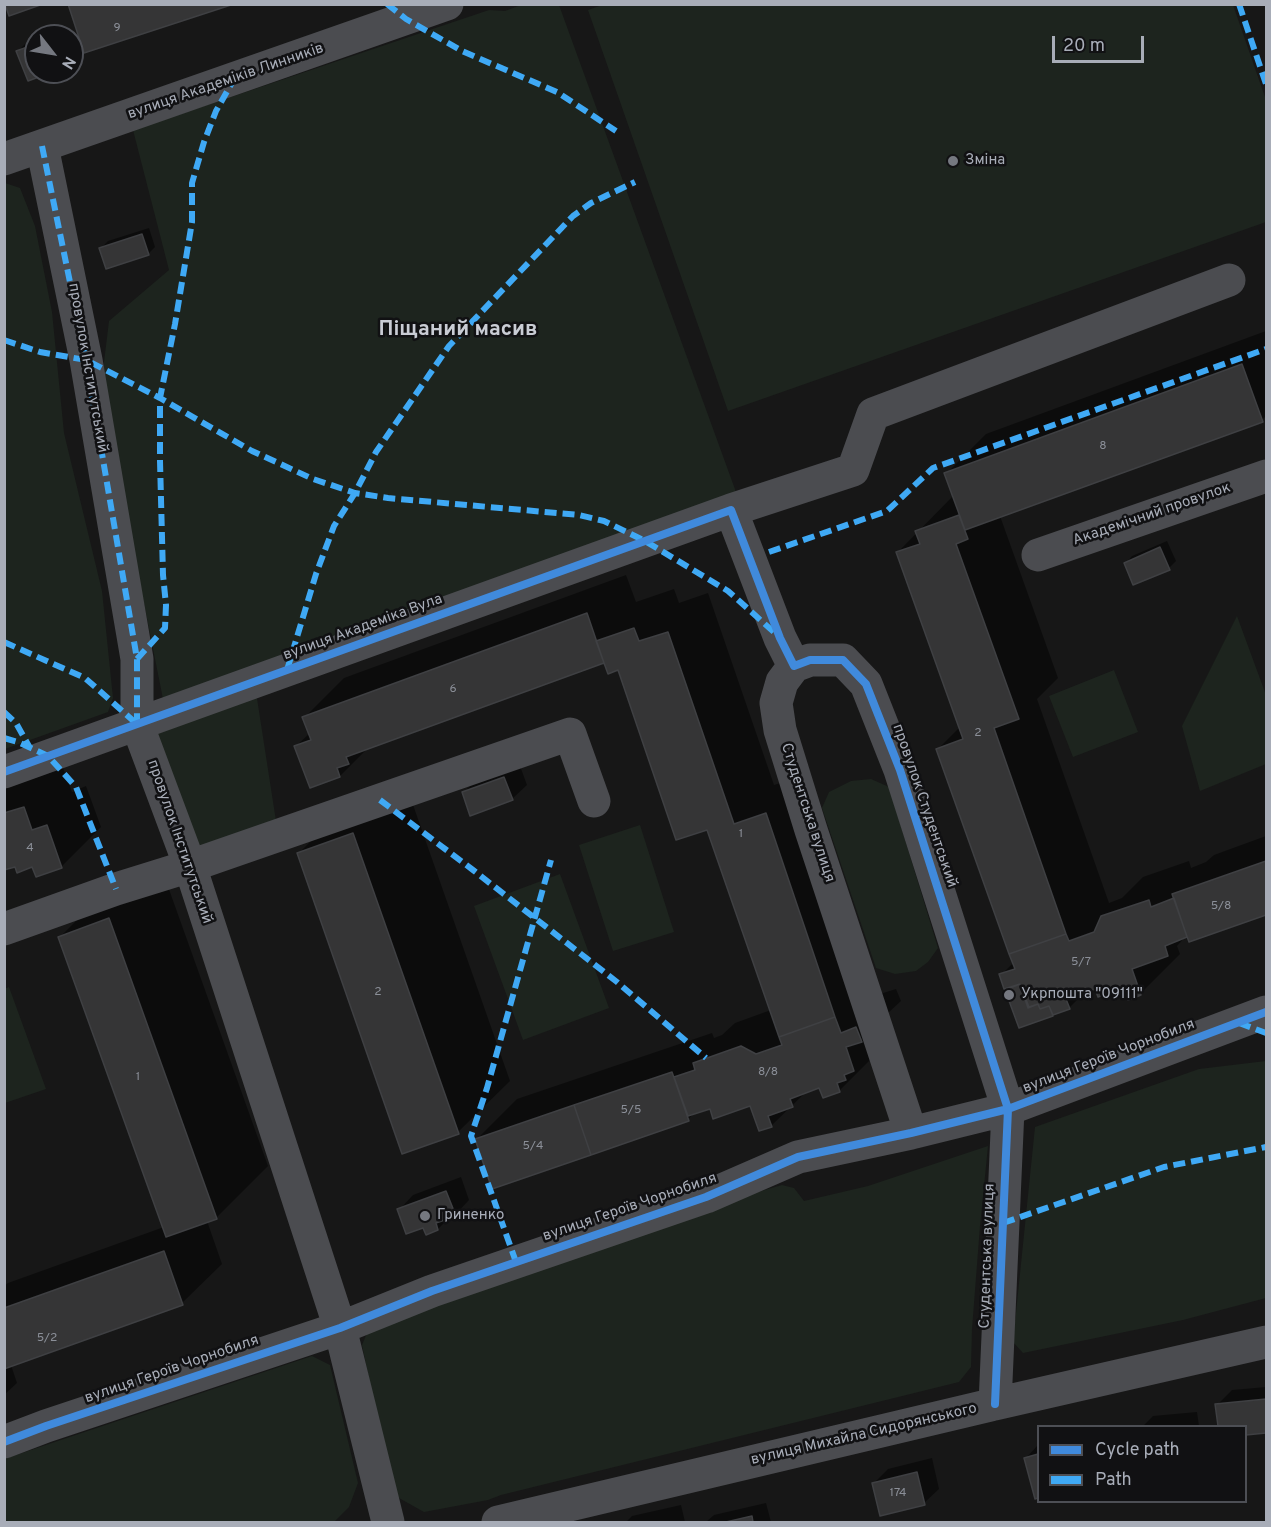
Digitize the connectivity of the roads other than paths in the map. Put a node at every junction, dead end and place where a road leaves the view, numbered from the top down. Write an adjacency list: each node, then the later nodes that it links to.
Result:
1 (447, 4): 2 (street, вулиця Академіків Линників)
2 (42, 146): 3 (street, вулиця Академіків Линників); 9 (street, провулок Інститутський)
3 (4, 159)
4 (1229, 280): 6 (street, вулиця Академіка Вула)
5 (1266, 476): 7 (street, Академічний провулок)
6 (731, 510): 8 (street); 9 (street, вулиця Академіка Вула)
7 (1038, 555)
8 (794, 666): 15 (street, провулок Студентський); 16 (street, Студентська вулиця)
9 (137, 724): 10 (street, вулиця Академіка Вула); 12 (street, провулок Інститутський)
10 (4, 772)
11 (594, 801): 12 (street)
12 (190, 866): 13 (street); 17 (street, провулок Інститутський)
13 (4, 929)
14 (1266, 1012): 15 (street, вулиця Героїв Чорнобиля)
15 (1008, 1109): 16 (street, вулиця Героїв Чорнобиля); 19 (street, Студентська вулиця)
16 (911, 1133): 17 (street, вулиця Героїв Чорнобиля)
17 (340, 1328): 20 (street, вулиця Героїв Чорнобиля); 21 (street, провулок Інститутський)
18 (1266, 1342): 19 (street, вулиця Михайла Сидорянського)
19 (995, 1404): 22 (street, вулиця Михайла Сидорянського)
20 (4, 1442)
21 (388, 1522)
22 (498, 1522)

